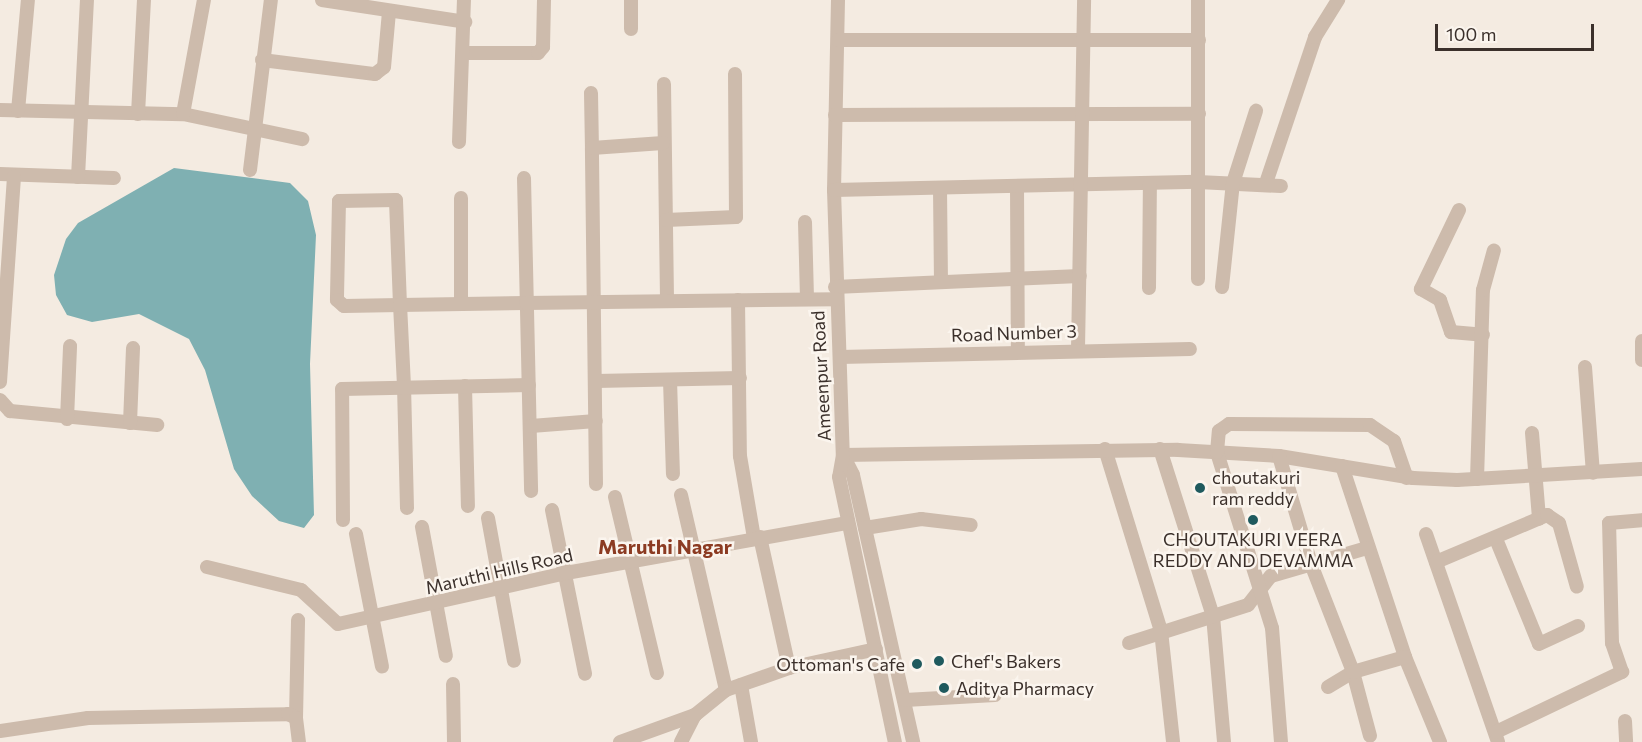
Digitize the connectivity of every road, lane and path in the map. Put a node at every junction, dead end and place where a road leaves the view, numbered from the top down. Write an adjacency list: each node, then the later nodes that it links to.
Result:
1 (28, 0): 26 (street)
2 (87, 0): 28 (street)
3 (144, 0): 29 (street)
4 (204, 0): 30 (street)
5 (271, 0): 21 (street)
6 (331, 0): 14 (street)
7 (465, 0): 15 (street)
8 (544, 0): 20 (street)
9 (631, 0): 16 (street)
10 (838, 0): 17 (street, Ameenpur Road)
11 (1084, 0): 19 (street)
12 (1198, 0): 18 (street)
13 (1338, 0): 47 (street)
14 (389, 12): 15 (street); 21 (street)
15 (465, 22): 20 (street)
16 (631, 29)
17 (838, 40): 19 (street); 33 (street, Ameenpur Road)
18 (1199, 40): 19 (street); 32 (street)
19 (1084, 41): 31 (street)
20 (464, 53): 36 (street)
21 (262, 60): 34 (street)
22 (735, 74): 55 (street)
23 (664, 84): 37 (street)
24 (591, 93): 38 (street)
25 (0, 110): 26 (street)
26 (18, 111): 28 (street)
27 (1256, 111): 46 (street)
28 (82, 113): 29 (street); 41 (street)
29 (138, 114): 30 (street)
30 (183, 114): 34 (street)
31 (1082, 114): 32 (street); 33 (street); 49 (street)
32 (1199, 114): 44 (street)
33 (835, 115): 52 (street, Ameenpur Road)
34 (256, 129): 35 (street); 39 (street)
35 (302, 139)
36 (459, 142)
37 (663, 143): 38 (street); 55 (street)
38 (592, 148): 68 (street)
39 (250, 170)
40 (7, 175): 41 (street); 85 (street)
41 (78, 177): 42 (street)
42 (114, 178)
43 (524, 178): 69 (street)
44 (1198, 182): 45 (street); 46 (street); 60 (street)
45 (1150, 183): 49 (street); 63 (street)
46 (1233, 183): 47 (street); 62 (street)
47 (1266, 183): 50 (street)
48 (1017, 186): 49 (street); 51 (street); 59 (street)
49 (1082, 186): 58 (street)
50 (1281, 186)
51 (940, 188): 52 (street); 61 (street)
52 (834, 190): 64 (street, Ameenpur Road)
53 (461, 198): 70 (street)
54 (1459, 210): 72 (street)
55 (666, 220): 67 (street)
56 (805, 222): 65 (street)
57 (1494, 250): 72 (street)
58 (1080, 276): 59 (street); 76 (street)
59 (1018, 279): 61 (street); 78 (street)
60 (1198, 279)
61 (941, 282): 64 (street)
62 (1222, 287)
63 (1149, 288)
64 (835, 293): 65 (street); 79 (street, Ameenpur Road)
65 (807, 299): 66 (street)
66 (738, 300): 67 (street); 82 (street)
67 (667, 301): 68 (street)
68 (595, 302): 69 (street); 84 (street)
69 (526, 303): 70 (street); 86 (street)
70 (462, 304): 71 (street)
71 (400, 305): 71 (street); 87 (street)
72 (1483, 335): 107 (street)
73 (1642, 341): 80 (street)
74 (70, 346): 90 (street)
75 (133, 348): 92 (street)
76 (1078, 349): 77 (street, Road Number 3); 78 (street, Road Number 3)
77 (1190, 349)
78 (1018, 350): 79 (street, Road Number 3)
79 (840, 357): 99 (street, Ameenpur Road)
80 (1642, 360)
81 (1585, 367): 103 (street)
82 (740, 378): 83 (street); 125 (street)
83 (670, 380): 84 (street); 104 (street)
84 (596, 381): 91 (street)
85 (0, 382)
86 (529, 385): 88 (street); 94 (street)
87 (404, 386): 88 (street); 113 (street); 117 (street)
88 (465, 386): 112 (street)
89 (0, 400): 90 (street)
90 (67, 419): 92 (street)
91 (596, 421): 94 (street); 108 (street)
92 (130, 423): 93 (street)
93 (157, 425)
94 (531, 426): 109 (street)
95 (1532, 433): 105 (street)
96 (1105, 449): 97 (street); 99 (street); 142 (street)
97 (1160, 449): 98 (street); 138 (street)
98 (1217, 452): 100 (street); 106 (street); 134 (street)
99 (843, 455): 119 (street); 122 (street, Ameenpur Road)
100 (1279, 456): 101 (street); 131 (street)
101 (1342, 466): 106 (street); 127 (street)
102 (1642, 469): 103 (street)
103 (1593, 473): 105 (street)
104 (673, 474)
105 (1534, 477): 107 (street); 116 (street)
106 (1407, 478): 107 (street)
107 (1477, 479)
108 (596, 484)
109 (531, 491)
110 (681, 495): 128 (street)
111 (615, 497): 129 (street)
112 (468, 506)
113 (408, 508)
114 (552, 510): 133 (street)
115 (488, 518): 136 (street)
116 (1539, 519): 126 (street); 135 (street)
117 (343, 520)
118 (1642, 520): 165 (street)
119 (848, 523): 125 (street, Maruthi Hills Road); 144 (street)
120 (971, 525): 122 (street)
121 (422, 526): 137 (street)
122 (865, 528): 158 (street, Ameenpur Road)
123 (356, 534): 139 (street)
124 (1426, 534): 130 (street)
125 (757, 538): 128 (street, Maruthi Hills Road); 149 (street)
126 (1496, 539): 130 (street); 141 (street)
127 (1367, 548): 131 (street); 146 (street)
128 (693, 550): 129 (street, Maruthi Hills Road); 156 (street)
129 (631, 562): 133 (street, Maruthi Hills Road); 151 (street)
130 (1436, 562): 165 (street)
131 (1311, 564): 134 (street); 150 (street)
132 (207, 567): 139 (street, Maruthi Hills Road)
133 (566, 573): 136 (street, Maruthi Hills Road); 152 (street)
134 (1262, 585): 138 (street); 175 (street)
135 (1577, 587)
136 (500, 590): 137 (street, Maruthi Hills Road); 147 (street)
137 (436, 604): 139 (street, Maruthi Hills Road); 145 (street)
138 (1213, 616): 142 (street); 174 (street)
139 (373, 618): 148 (street)
140 (298, 620): 161 (street)
141 (1578, 626)
142 (1161, 631): 143 (street); 173 (street)
143 (1129, 643)
144 (876, 649): 149 (street); 157 (street)
145 (446, 656)
146 (1405, 657): 150 (street); 176 (street)
147 (514, 661)
148 (382, 666)
149 (789, 668): 154 (street)
150 (1353, 672): 155 (street); 164 (street)
151 (657, 673)
152 (585, 674)
153 (453, 684): 167 (street)
154 (741, 685): 156 (street); 170 (street)
155 (1328, 687)
156 (726, 690): 160 (street)
157 (886, 693): 158 (street); 171 (street)
158 (904, 695): 159 (street); 172 (street, Ameenpur Road)
159 (995, 695)
160 (695, 715): 168 (street); 169 (street)
161 (296, 718): 163 (street); 166 (street)
162 (1625, 721): 177 (street)
163 (0, 731)
164 (1370, 736)
165 (1497, 739)
166 (299, 742)
167 (454, 742)
168 (620, 742)
169 (681, 742)
170 (751, 742)
171 (895, 742)
172 (913, 742)
173 (1173, 742)
174 (1224, 742)
175 (1281, 742)
176 (1440, 742)
177 (1626, 742)

